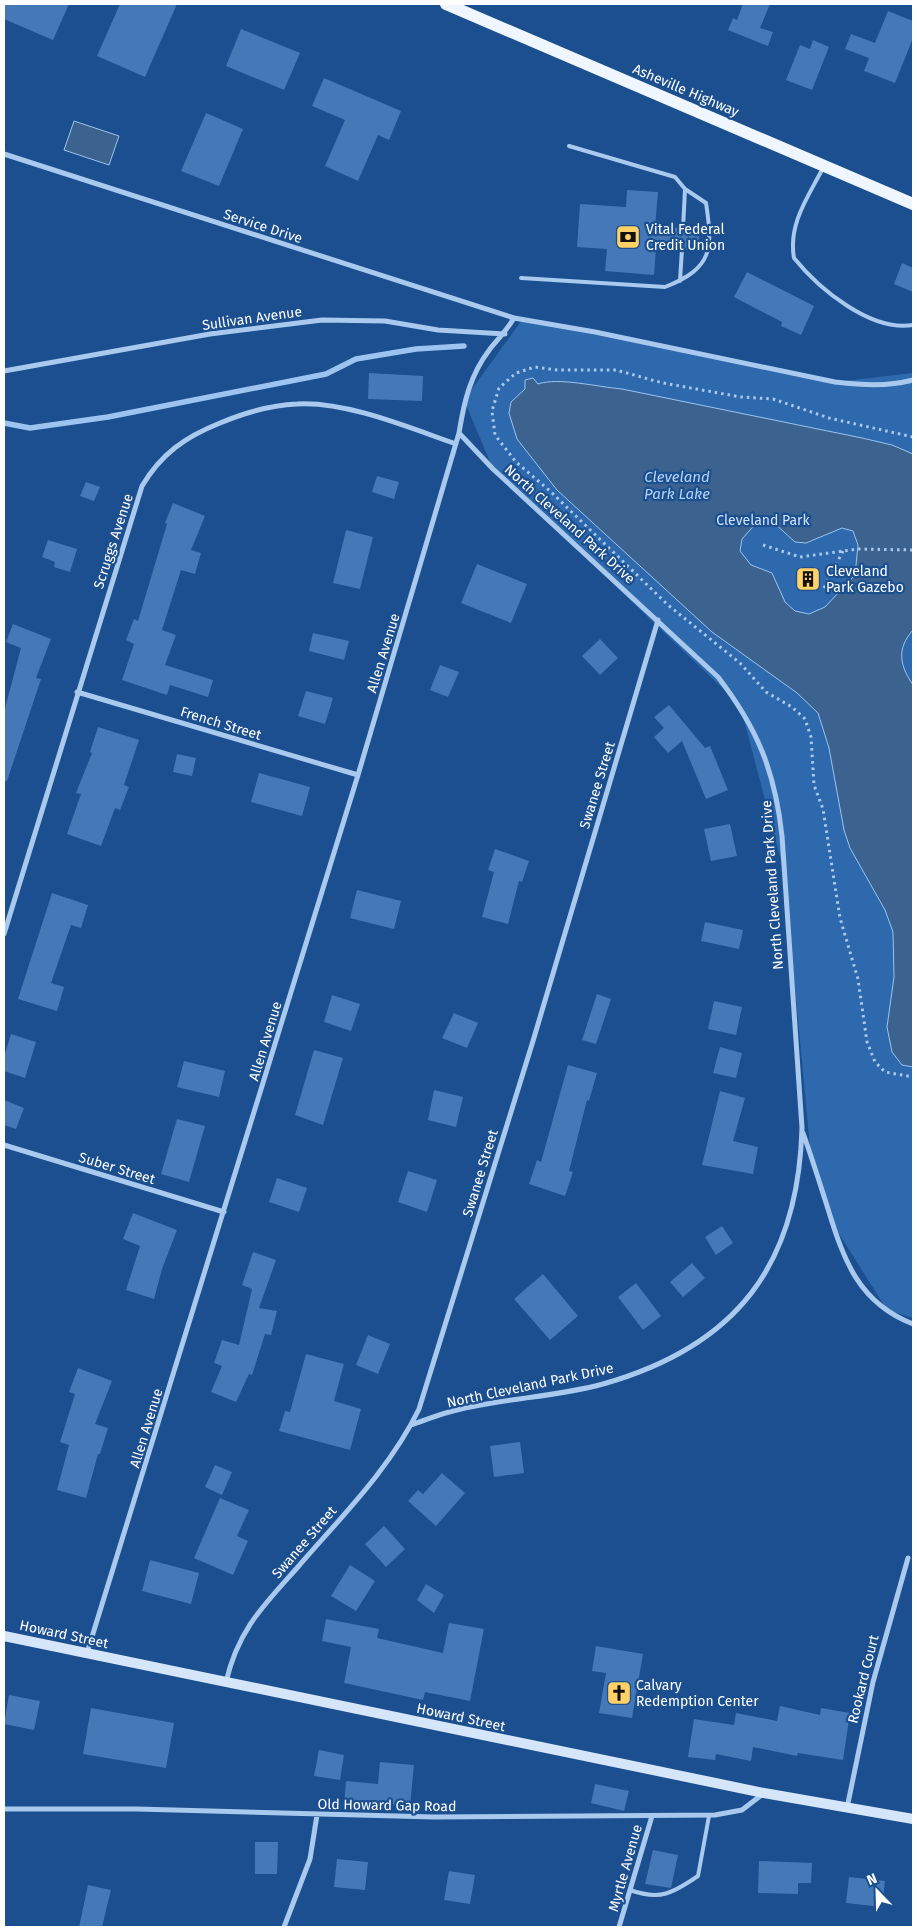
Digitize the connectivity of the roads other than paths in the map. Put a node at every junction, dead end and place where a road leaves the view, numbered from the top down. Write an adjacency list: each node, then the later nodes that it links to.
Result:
1 (446, 4): 4 (main road, Asheville Highway)
2 (569, 146): 5 (lane)
3 (4, 154): 11 (street, Service Drive)
4 (824, 166): 6 (main road, Asheville Highway); 12 (lane)
5 (685, 189): 7 (lane); 10 (lane)
6 (913, 204)
7 (683, 229)
8 (682, 250): 10 (lane)
9 (521, 278): 10 (lane)
10 (680, 281)
11 (514, 318): 13 (street); 15 (street)
12 (913, 325)
13 (505, 334): 14 (street, Sullivan Avenue); 16 (street)
14 (4, 371)
15 (913, 380)
16 (459, 433): 17 (street, Allen Avenue); 18 (street, North Cleveland Park Drive)
17 (456, 444): 19 (street, Scruggs Avenue); 20 (street, Allen Avenue)
18 (658, 620): 22 (street, North Cleveland Park Drive); 26 (street, Swanee Street)
19 (77, 692): 20 (street, French Street); 21 (street, Scruggs Avenue)
20 (358, 775): 24 (street, Allen Avenue)
21 (4, 934)
22 (802, 1128): 25 (street, North Cleveland Park Drive); 26 (street, North Cleveland Park Drive)
23 (4, 1145): 24 (street, Suber Street)
24 (224, 1212): 29 (street, Allen Avenue)
25 (913, 1324)
26 (411, 1425): 30 (street, Swanee Street)
27 (908, 1558): 32 (street, Rookard Court)
28 (4, 1636): 29 (street, Howard Street)
29 (87, 1653): 30 (street, Howard Street)
30 (226, 1682): 31 (street, Howard Street)
31 (764, 1793): 32 (street, Howard Street); 36 (street, Old Howard Gap Road)
32 (847, 1808): 37 (street, Howard Street)
33 (4, 1809): 34 (street, Old Howard Gap Road)
34 (317, 1815): 35 (street, Old Howard Gap Road); 39 (street)
35 (652, 1816): 36 (street, Old Howard Gap Road); 38 (street, Myrtle Avenue)
36 (709, 1816): 38 (lane)
37 (913, 1819)
38 (630, 1890): 40 (street, Myrtle Avenue)
39 (284, 1927)
40 (619, 1927)

